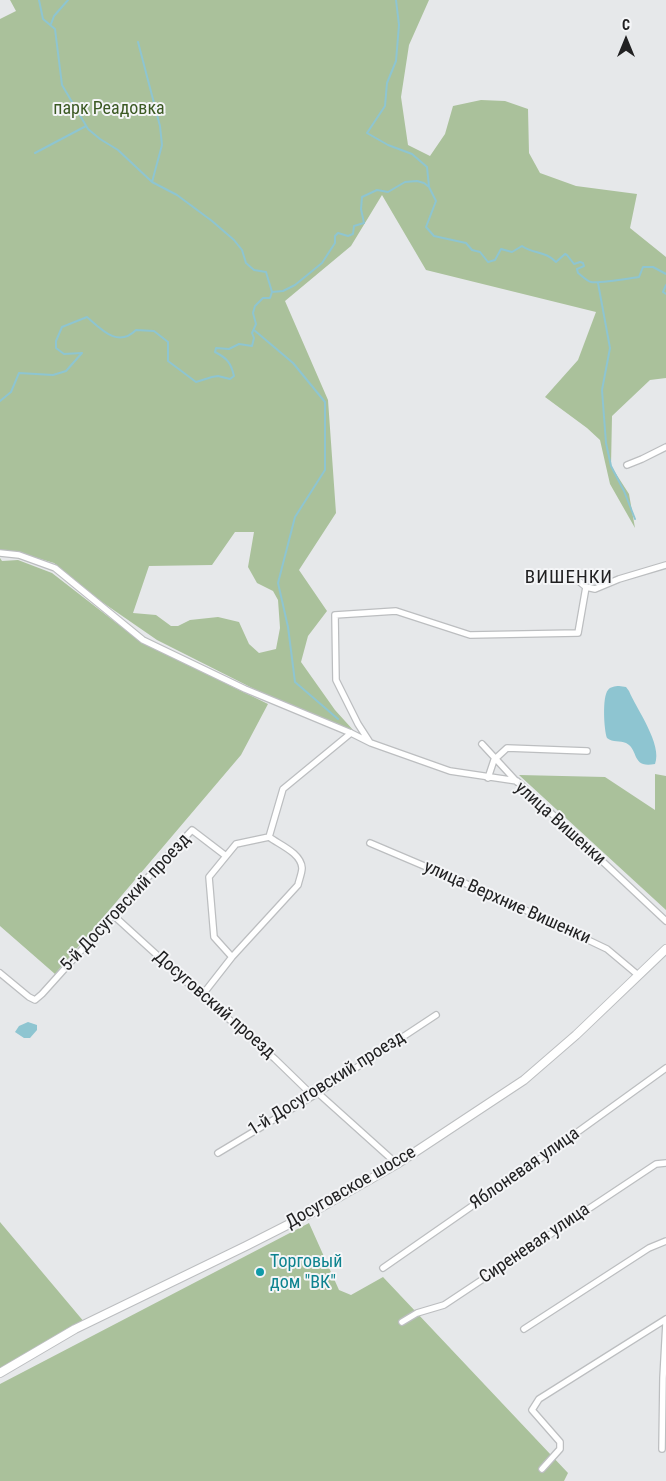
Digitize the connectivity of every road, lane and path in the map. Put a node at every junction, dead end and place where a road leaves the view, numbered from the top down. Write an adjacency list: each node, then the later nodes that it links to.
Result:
1 (666, 447): 2 (street)
2 (627, 464)
3 (0, 553): 7 (street, улица Вишенки)
4 (666, 565): 6 (street)
5 (576, 579): 6 (street)
6 (586, 587): 8 (street)
7 (351, 734): 8 (street, улица Вишенки); 14 (street)
8 (371, 743): 12 (street, улица Вишенки)
9 (482, 744): 11 (street)
10 (587, 750): 11 (street)
11 (496, 759): 12 (street); 13 (street)
12 (488, 778): 13 (street, улица Вишенки)
13 (517, 782): 18 (street, улица Вишенки)
14 (269, 838): 16 (street); 20 (street)
15 (370, 842): 22 (street, улица Верхние Вишенки)
16 (226, 856): 17 (street, 5-й Досуговский проезд); 20 (street)
17 (113, 914): 21 (street, 5-й Досуговский проезд); 23 (street, Досуговский проезд)
18 (666, 921)
19 (666, 948): 22 (main road, Досуговское шоссе)
20 (232, 957): 23 (street)
21 (0, 973)
22 (638, 975): 29 (main road, Досуговское шоссе)
23 (200, 994): 26 (street, Досуговский проезд)
24 (436, 1014): 26 (street, 1-й Досуговский проезд)
25 (666, 1068): 31 (street, Яблоневая улица)
26 (316, 1094): 27 (street, 1-й Досуговский проезд); 29 (street, Досуговский проезд)
27 (218, 1153)
28 (666, 1163): 33 (street, Сиреневая улица)
29 (397, 1164): 36 (main road, Досуговское шоссе)
30 (666, 1241): 35 (street)
31 (383, 1268)
32 (666, 1319): 38 (street)
33 (402, 1322)
34 (666, 1323): 37 (street)
35 (524, 1330)
36 (0, 1373)
37 (662, 1449)
38 (542, 1469)

